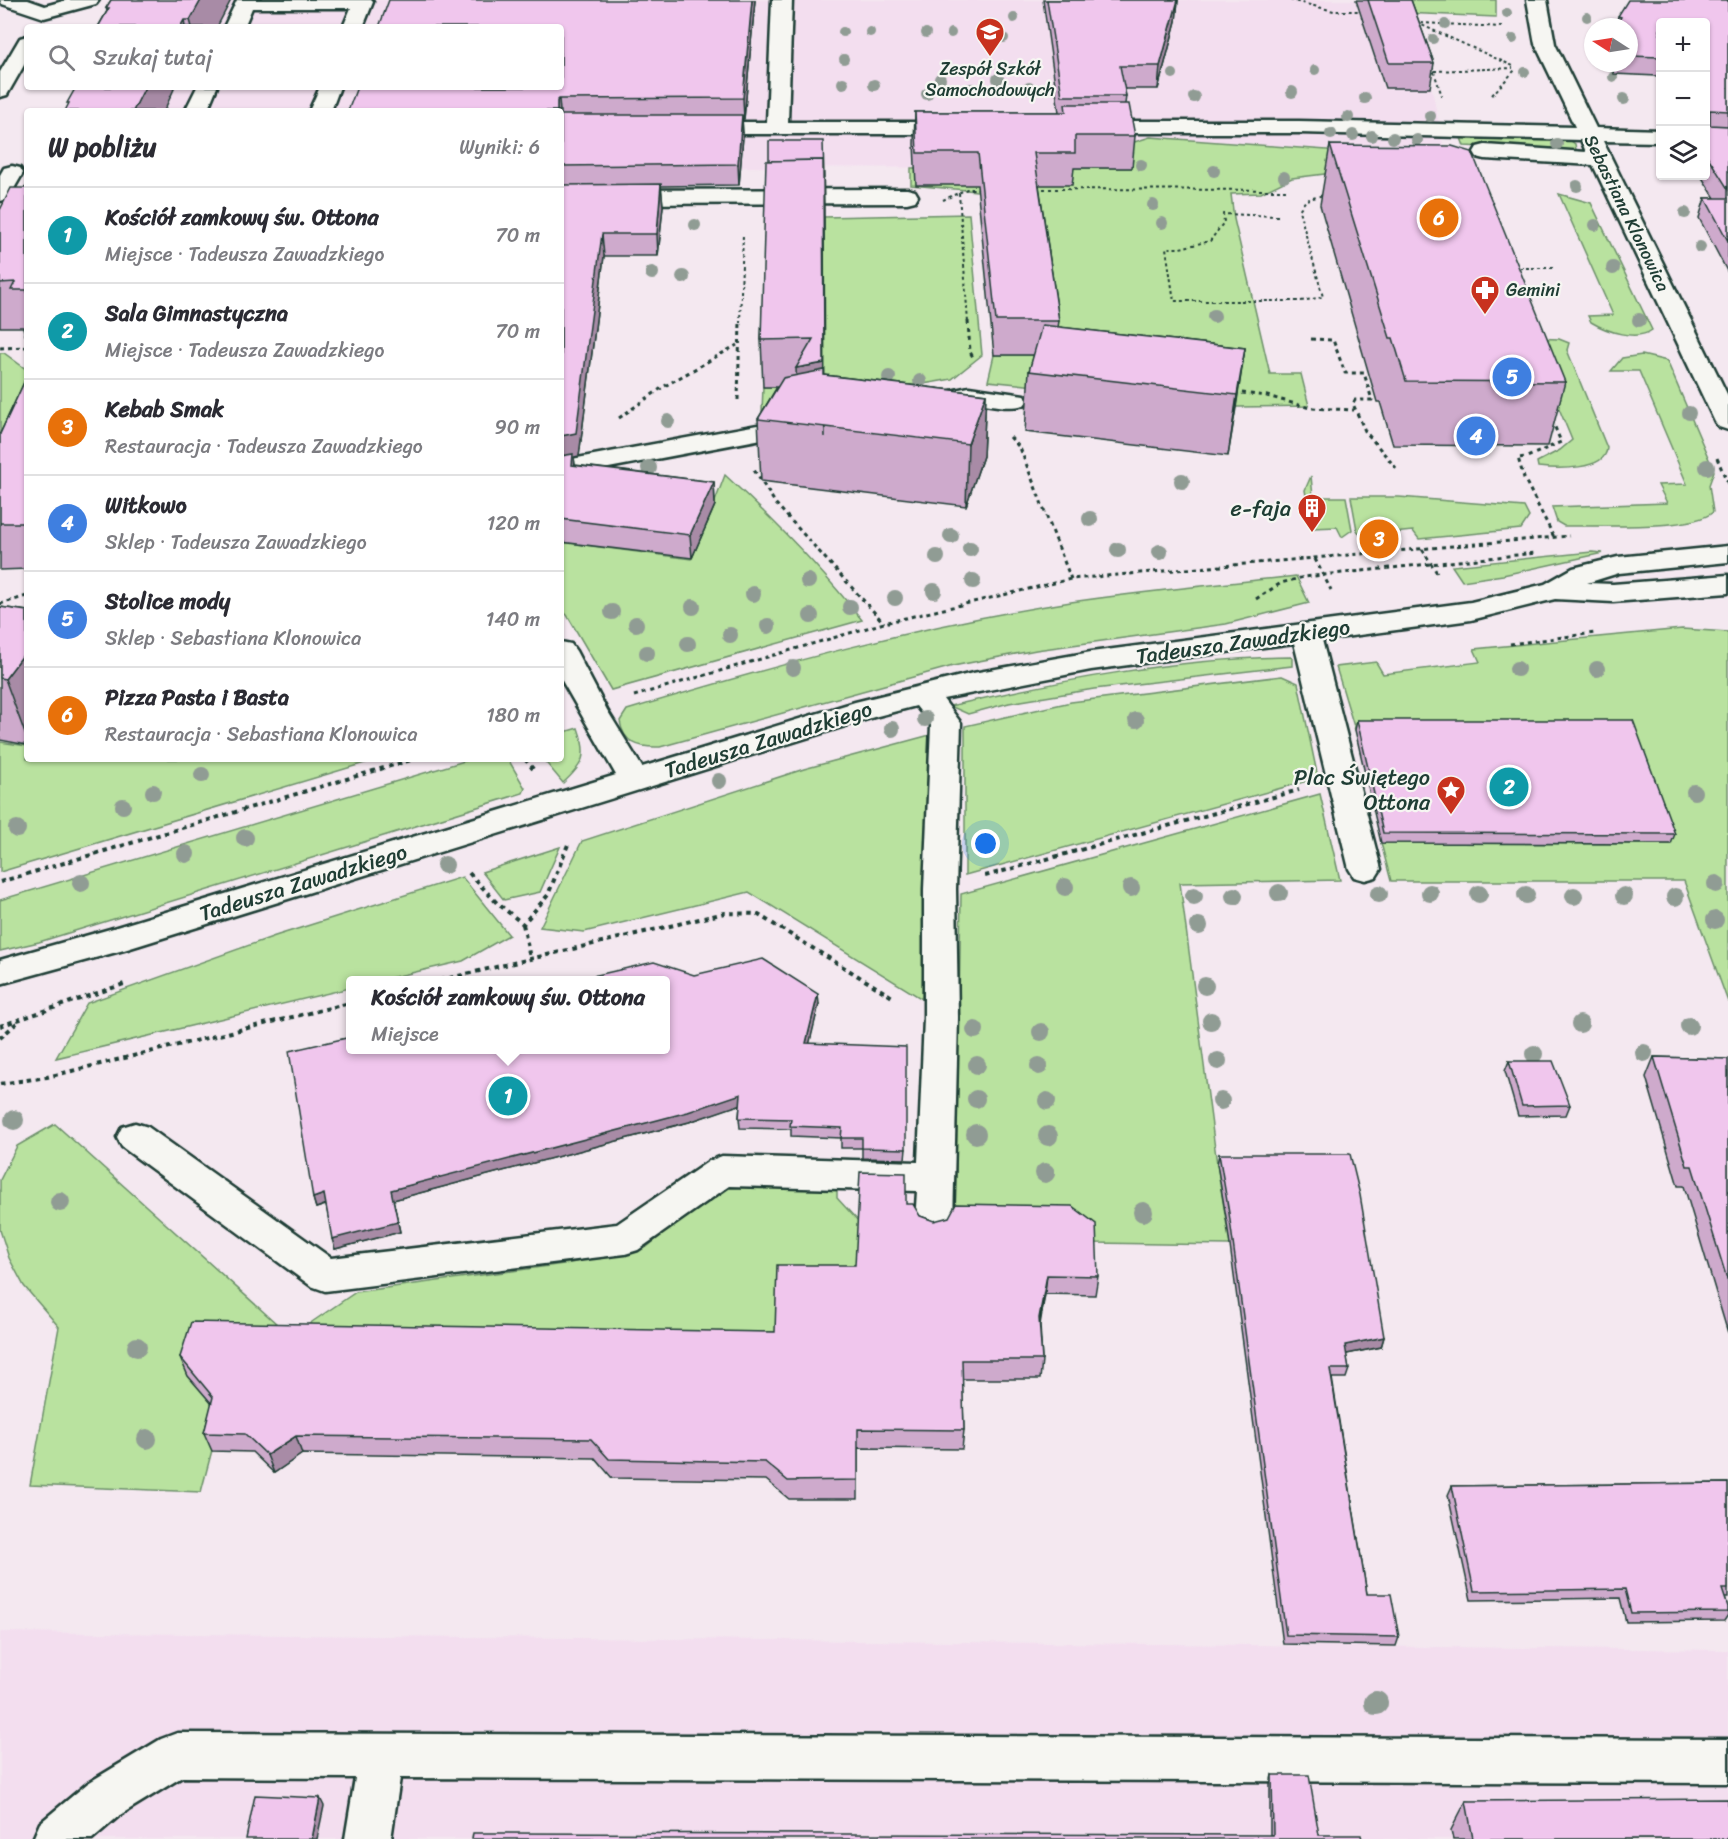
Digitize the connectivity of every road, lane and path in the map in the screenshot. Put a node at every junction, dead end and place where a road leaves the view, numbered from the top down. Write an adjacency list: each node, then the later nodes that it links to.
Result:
1 (9, 0): 7 (street)
2 (89, 0): 7 (street)
3 (782, 0): 24 (street)
4 (1290, 0): 6 (path)
5 (1537, 0): 25 (street, Sebastiana Klonowica)
6 (1365, 11)
7 (40, 20)
8 (235, 24): 9 (street)
9 (354, 24)
10 (1509, 27): 12 (path)
11 (24, 47): 16 (street)
12 (1517, 68): 13 (path); 17 (path)
13 (1434, 71)
14 (206, 90): 18 (street)
15 (329, 90): 19 (street)
16 (0, 91)
17 (1487, 100)
18 (197, 108)
19 (321, 108)
20 (1070, 127): 21 (street)
21 (1152, 127): 25 (street); 27 (street)
22 (681, 128): 24 (street)
23 (976, 128): 24 (street)
24 (777, 129)
25 (1589, 134): 26 (street); 27 (street, Sebastiana Klonowica)
26 (1656, 136)
27 (1601, 159): 53 (street, Sebastiana Klonowica)
28 (12, 173): 34 (street)
29 (991, 189): 33 (path)
30 (1027, 189): 31 (path)
31 (1288, 190)
32 (1337, 192): 38 (path)
33 (959, 193): 37 (path); 46 (path)
34 (0, 194)
35 (907, 196): 36 (street)
36 (564, 197)
37 (938, 202)
38 (1278, 216)
39 (1505, 267): 40 (path)
40 (1553, 268)
41 (1311, 339): 49 (path)
42 (738, 344): 51 (path)
43 (24, 346): 44 (path)
44 (0, 348)
45 (1231, 392): 49 (path)
46 (969, 395): 47 (street); 48 (street); 61 (path)
47 (1015, 400)
48 (922, 404)
49 (1354, 410): 55 (path)
50 (1548, 410): 57 (path)
51 (616, 420)
52 (828, 420): 54 (street)
53 (1728, 422)
54 (564, 468)
55 (1396, 468)
56 (1578, 536): 57 (path)
57 (1554, 537): 58 (path)
58 (1422, 549): 60 (path); 62 (path)
59 (1728, 554): 65 (street, Tadeusza Zawadzkiego)
60 (1315, 559): 61 (path); 66 (path)
61 (1071, 579): 75 (path)
62 (1430, 581)
63 (1728, 584): 64 (street, Tadeusza Zawadzkiego)
64 (1675, 589): 65 (street, Tadeusza Zawadzkiego); 69 (street)
65 (1555, 590): 70 (street, Tadeusza Zawadzkiego)
66 (1332, 592)
67 (24, 597): 68 (path)
68 (0, 604)
69 (1728, 604)
70 (1306, 633): 74 (street, Tadeusza Zawadzkiego); 77 (street)
71 (1599, 633): 72 (path)
72 (1507, 644)
73 (564, 657): 75 (street)
74 (922, 694): 78 (street, Tadeusza Zawadzkiego); 83 (street)
75 (592, 710): 78 (street)
76 (404, 762): 82 (path)
77 (1343, 777): 81 (street); 83 (path)
78 (634, 779): 86 (street, Tadeusza Zawadzkiego)
79 (569, 837): 84 (path)
80 (478, 867): 84 (path)
81 (1365, 869)
82 (0, 882)
83 (940, 889): 90 (street)
84 (523, 924): 85 (path)
85 (530, 958): 87 (path); 90 (path)
86 (0, 972)
87 (460, 976)
88 (132, 981): 91 (path)
89 (346, 1004): 94 (path)
90 (940, 1018): 96 (street)
91 (21, 1020): 92 (path); 93 (path)
92 (0, 1026)
93 (0, 1038)
94 (0, 1084)
95 (135, 1137): 96 (street)
96 (936, 1177): 97 (street)
97 (934, 1223)
98 (381, 1756): 99 (street); 100 (street); 101 (street)
99 (1728, 1761)
100 (56, 1839)
101 (368, 1839)

